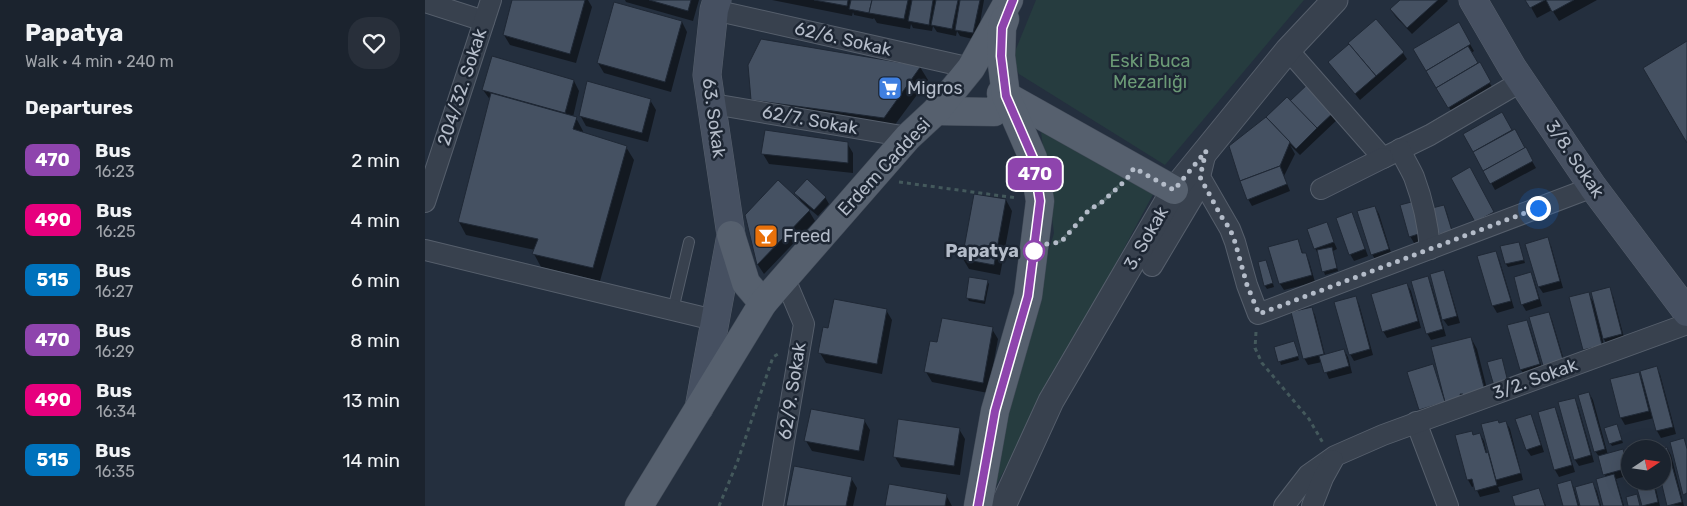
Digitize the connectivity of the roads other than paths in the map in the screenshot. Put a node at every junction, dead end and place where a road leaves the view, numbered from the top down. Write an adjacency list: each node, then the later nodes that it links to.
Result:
1 (491, 0): 7 (street, 204/32. Sokak)
2 (1011, 0): 9 (main road, Erdem Caddesi); 11 (main road)
3 (1335, 0): 8 (street, 3. Sokak)
4 (1473, 0): 10 (main road, 3/8. Sokak)
5 (425, 2): 7 (street)
6 (715, 5): 9 (street, 62/6. Sokak); 12 (main road, 63. Sokak)
7 (484, 21): 21 (street, 204/32. Sokak)
8 (1289, 50): 15 (street, 3. Sokak); 16 (street)
9 (971, 68): 11 (main road); 13 (main road, Erdem Caddesi)
10 (1522, 81): 16 (street); 18 (main road, 3/8. Sokak)
11 (1006, 96): 13 (main road); 19 (main road); 38 (main road)
12 (713, 104): 14 (street, 62/7. Sokak); 22 (main road, 63. Sokak)
13 (936, 111): 14 (main road, Erdem Caddesi)
14 (908, 137): 27 (main road, Erdem Caddesi)
15 (1206, 151): 17 (street); 19 (street, 3. Sokak)
16 (1392, 154): 20 (street); 24 (street)
17 (1202, 182): 24 (street); 26 (street)
18 (1593, 187): 24 (street); 30 (main road, 3/8. Sokak)
19 (1174, 190): 39 (street, 3. Sokak)
20 (1321, 190)
21 (425, 202)
22 (731, 235): 28 (main road); 31 (main road, 63. Sokak)
23 (689, 242): 29 (lane)
24 (1430, 249)
25 (425, 250): 29 (street)
26 (1152, 266)
27 (785, 279): 28 (main road, Erdem Caddesi); 37 (street, 62/9. Sokak)
28 (763, 303): 33 (main road, Erdem Caddesi)
29 (673, 310): 31 (street)
30 (1687, 312)
31 (714, 320): 33 (main road, 63. Sokak)
32 (1687, 324): 34 (street, 3/2. Sokak)
33 (699, 410): 36 (main road, Erdem Caddesi)
34 (1416, 422): 35 (street, 3/2. Sokak); 42 (street)
35 (1343, 452): 40 (street, 3/2. Sokak); 41 (street)
36 (639, 506)
37 (773, 506)
38 (978, 506)
39 (1003, 506)
40 (1285, 506)
41 (1312, 506)
42 (1448, 506)

